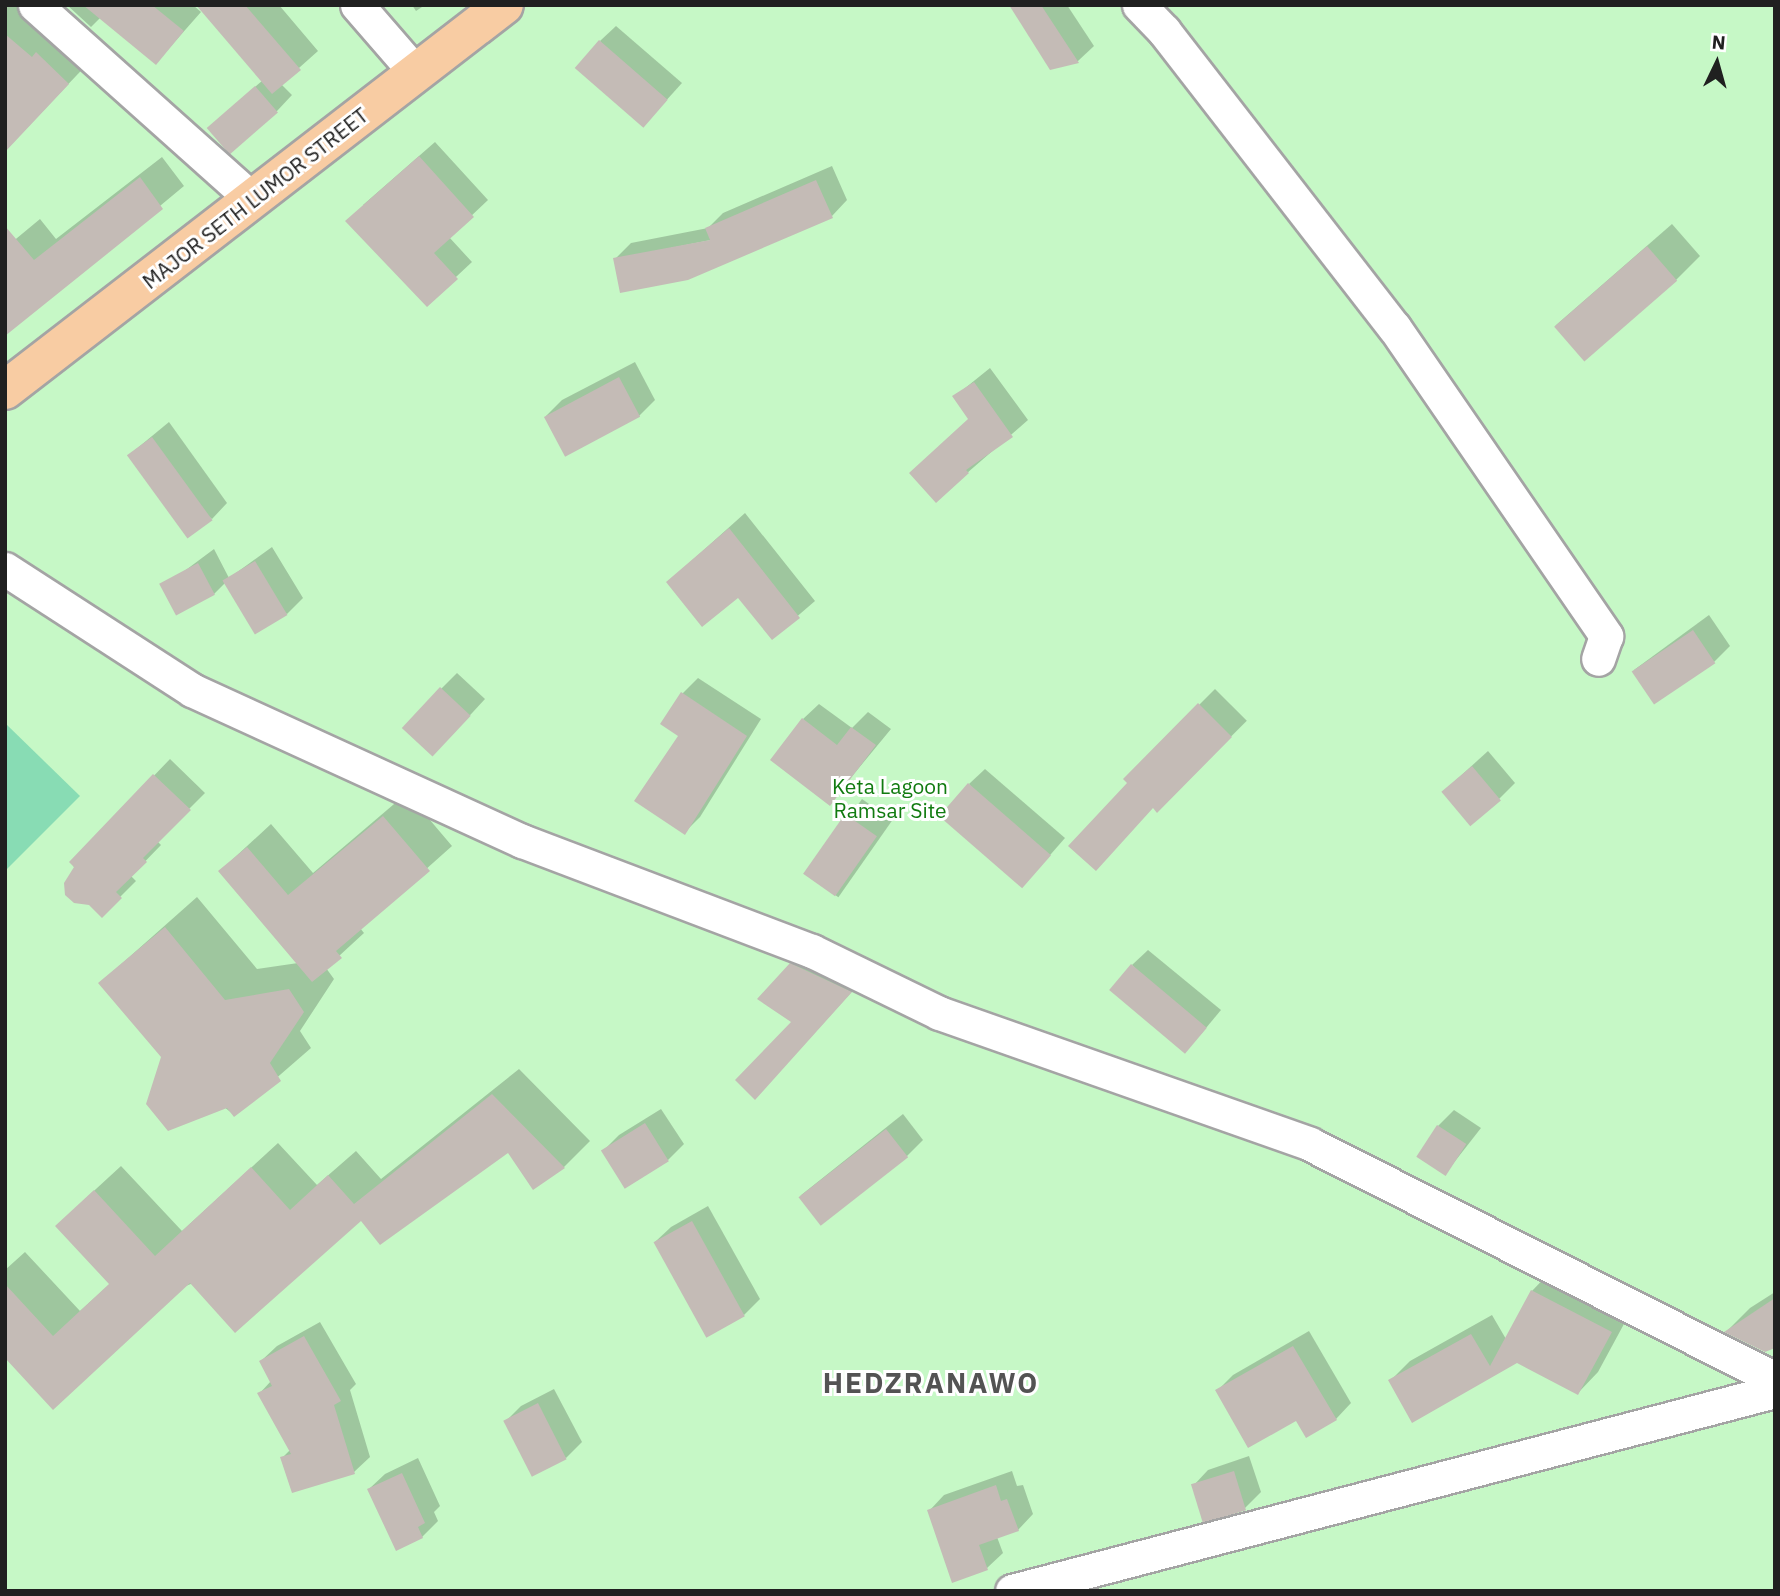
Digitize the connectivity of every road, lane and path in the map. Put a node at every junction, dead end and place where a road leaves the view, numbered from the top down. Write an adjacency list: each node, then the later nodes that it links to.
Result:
1 (35, 5): 6 (street)
2 (357, 5): 5 (street)
3 (504, 5): 5 (main road, MAJOR SETH LUMOR STREET)
4 (1139, 5): 9 (street)
5 (416, 73): 6 (main road, MAJOR SETH LUMOR STREET)
6 (253, 200): 7 (main road, MAJOR SETH LUMOR STREET)
7 (5, 390)
8 (5, 569): 10 (street)
9 (1598, 659)
10 (1775, 1379)
11 (1775, 1391): 12 (street)
12 (1012, 1591)

